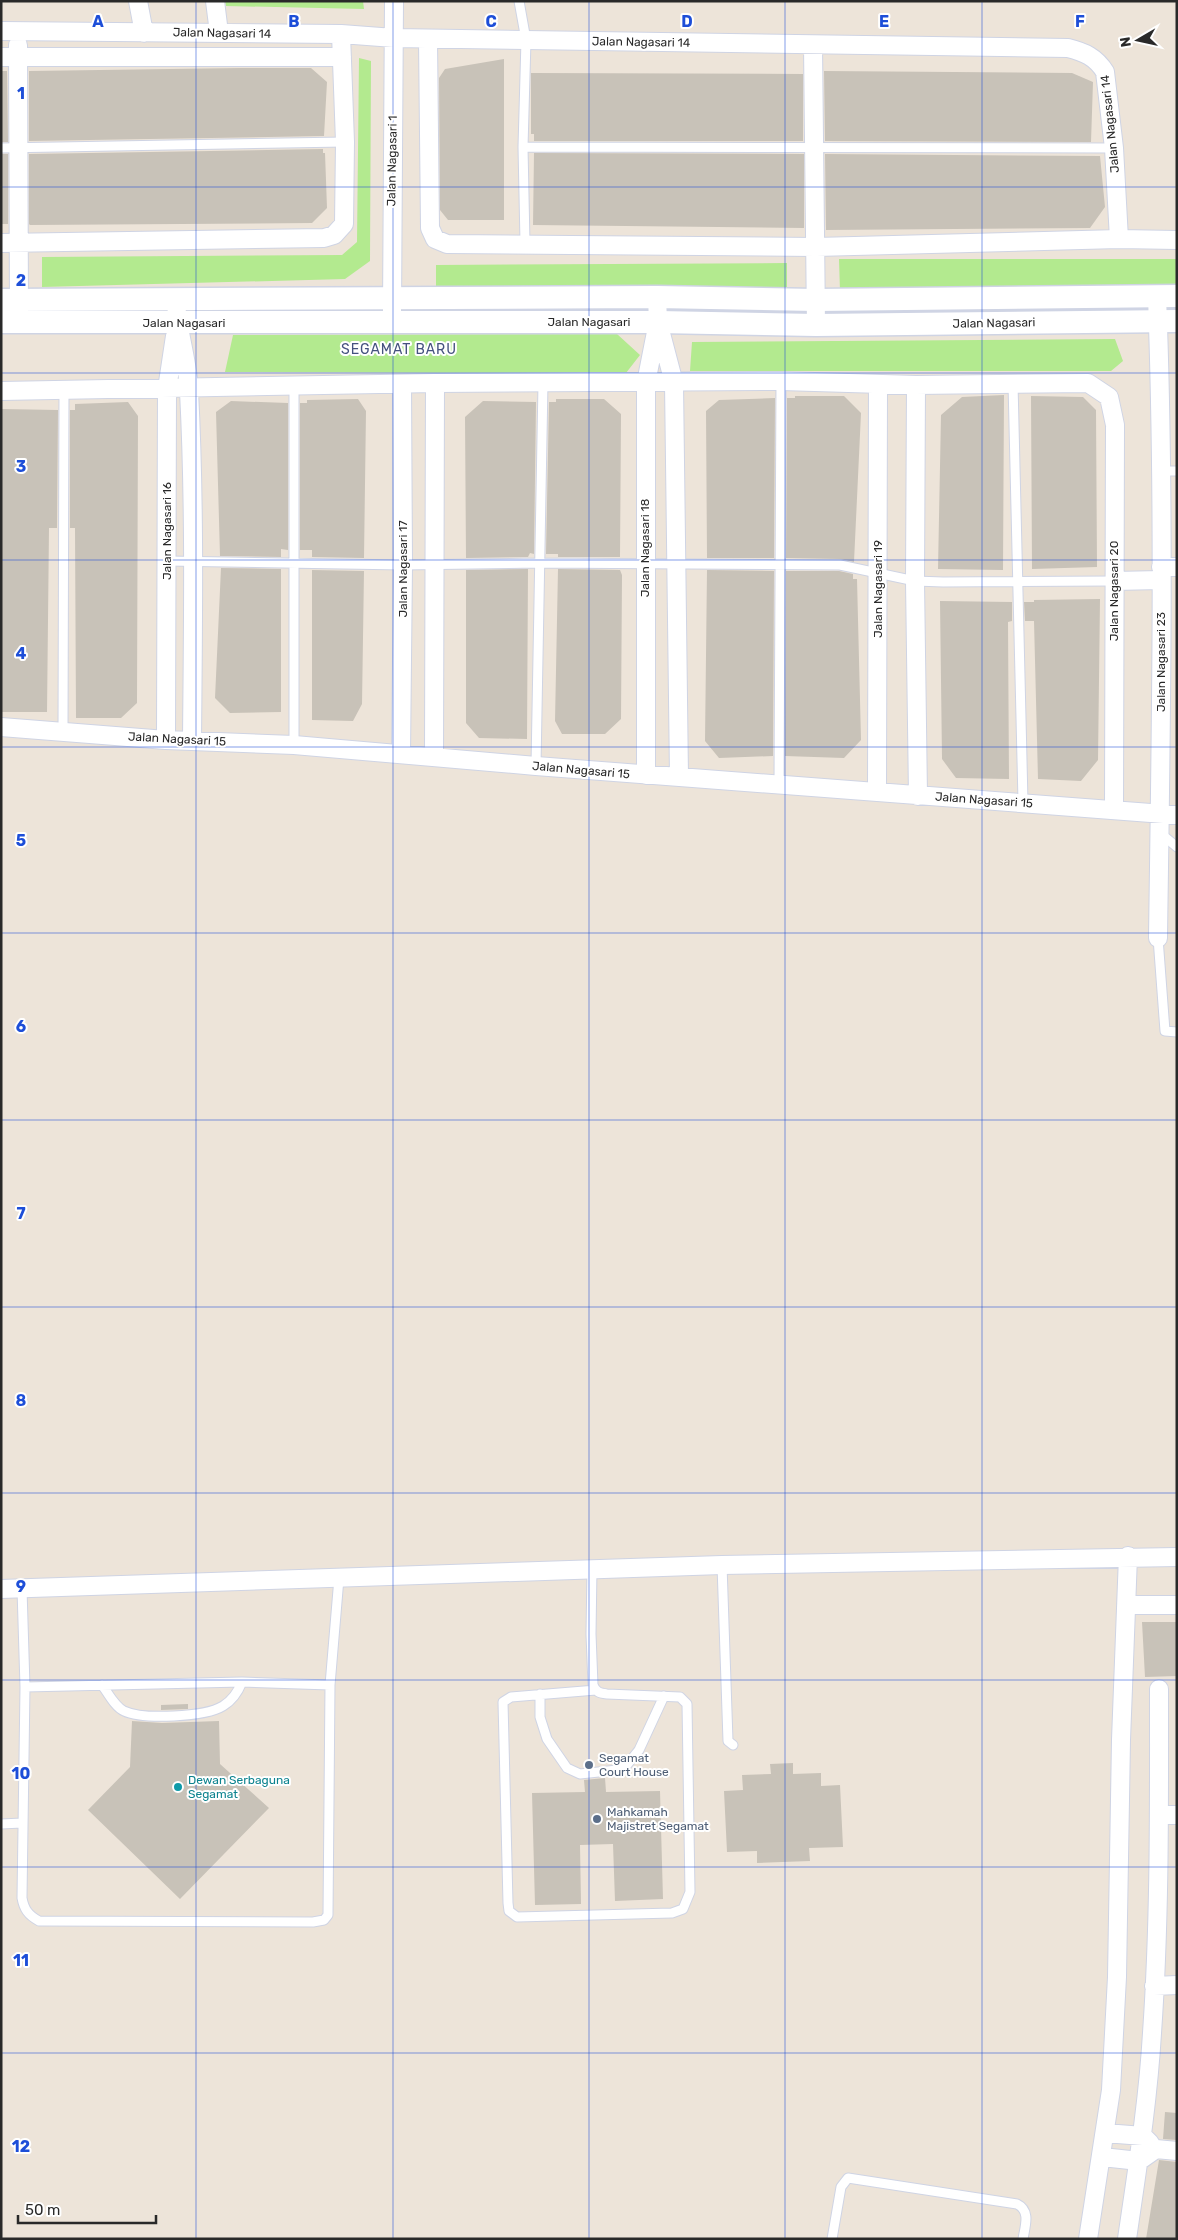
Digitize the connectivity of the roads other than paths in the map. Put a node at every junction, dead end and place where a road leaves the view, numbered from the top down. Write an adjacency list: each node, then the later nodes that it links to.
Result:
1 (138, 1): 6 (street)
2 (215, 1): 7 (street)
3 (394, 1): 9 (street, Jalan Nagasari 1)
4 (519, 1): 11 (lane)
5 (10, 31): 6 (street, Jalan Nagasari 14); 13 (street)
6 (144, 33): 7 (street, Jalan Nagasari 14)
7 (220, 33): 8 (street, Jalan Nagasari 14)
8 (341, 34): 9 (street, Jalan Nagasari 14); 14 (street)
9 (394, 38): 10 (street, Jalan Nagasari 14); 27 (street, Jalan Nagasari 1)
10 (428, 39): 11 (street, Jalan Nagasari 14); 23 (street)
11 (526, 40): 12 (street, Jalan Nagasari 14); 16 (lane)
12 (813, 44): 17 (street); 19 (street, Jalan Nagasari 14)
13 (10, 57): 14 (street, Jalan Nagasari 14); 18 (street)
14 (342, 57): 15 (street)
15 (345, 142): 18 (lane); 22 (street)
16 (523, 147): 17 (lane); 23 (lane)
17 (816, 147): 19 (lane); 24 (street)
18 (10, 148): 22 (street)
19 (1114, 148): 20 (street, Jalan Nagasari 14)
20 (1119, 239): 21 (street); 24 (street)
21 (1177, 240)
22 (10, 243): 28 (street)
23 (525, 243): 24 (street)
24 (816, 247): 29 (street)
25 (1167, 296): 29 (street, Jalan Nagasari); 31 (street, Jalan Nagasari 23)
26 (657, 297): 27 (street, Jalan Nagasari); 29 (street, Jalan Nagasari); 34 (street)
27 (391, 298): 30 (street, Jalan Nagasari); 33 (street, Jalan Nagasari 1)
28 (10, 300): 30 (street, Jalan Nagasari); 32 (street)
29 (816, 300): 36 (street)
30 (176, 301): 35 (street)
31 (1168, 321): 36 (street, Jalan Nagasari); 47 (street, Jalan Nagasari 23)
32 (10, 322): 35 (street, Jalan Nagasari)
33 (392, 322): 34 (street, Jalan Nagasari); 35 (street, Jalan Nagasari)
34 (658, 322): 36 (street, Jalan Nagasari); 41 (street, Jalan Nagasari 18); 42 (street)
35 (176, 324): 48 (street); 49 (street, Jalan Nagasari 16)
36 (816, 325)
37 (781, 381): 42 (street); 44 (street); 61 (lane)
38 (1013, 382): 45 (street); 64 (street, Jalan Nagasari 20); 66 (lane)
39 (435, 383): 40 (street); 43 (street); 60 (street)
40 (543, 383): 41 (street); 56 (lane)
41 (646, 383): 42 (street); 57 (street, Jalan Nagasari 18)
42 (674, 383): 58 (street)
43 (402, 384): 46 (street); 59 (street, Jalan Nagasari 17)
44 (878, 385): 45 (street); 63 (street, Jalan Nagasari 19)
45 (916, 385): 65 (street)
46 (294, 386): 48 (street); 55 (lane)
47 (1168, 386): 52 (street, Jalan Nagasari 23)
48 (189, 388): 49 (street); 54 (street)
49 (167, 389): 50 (street); 53 (street, Jalan Nagasari 16)
50 (64, 390): 51 (street); 68 (lane)
51 (1, 391)
52 (1169, 471): 62 (street, Jalan Nagasari 23)
53 (167, 561): 54 (lane); 69 (street, Jalan Nagasari 16)
54 (193, 562): 55 (lane); 70 (street)
55 (295, 563): 59 (lane); 71 (lane)
56 (539, 563): 57 (lane); 60 (lane); 74 (lane)
57 (645, 564): 58 (lane); 75 (street, Jalan Nagasari 18)
58 (678, 564): 61 (lane); 76 (street)
59 (403, 565): 60 (lane); 72 (street, Jalan Nagasari 17)
60 (435, 565): 73 (street)
61 (780, 565): 63 (lane); 77 (lane)
62 (1166, 571): 64 (street); 82 (street, Jalan Nagasari 23)
63 (877, 573): 65 (lane); 78 (street, Jalan Nagasari 19)
64 (1114, 580): 66 (lane); 81 (street, Jalan Nagasari 20)
65 (915, 581): 66 (lane); 79 (street)
66 (1018, 583): 80 (lane)
67 (1, 727): 68 (street, Jalan Nagasari 15)
68 (63, 731): 69 (street, Jalan Nagasari 15)
69 (166, 740): 70 (street, Jalan Nagasari 15)
70 (192, 741): 71 (street, Jalan Nagasari 15)
71 (294, 745): 72 (street, Jalan Nagasari 15)
72 (401, 754): 73 (street, Jalan Nagasari 15)
73 (434, 757): 74 (street, Jalan Nagasari 15)
74 (536, 766): 75 (street, Jalan Nagasari 15)
75 (646, 775): 76 (street, Jalan Nagasari 15)
76 (679, 777): 77 (street, Jalan Nagasari 15)
77 (779, 784): 78 (street, Jalan Nagasari 15)
78 (877, 792): 79 (street, Jalan Nagasari 15)
79 (918, 796): 80 (street, Jalan Nagasari 15)
80 (1023, 802): 81 (street, Jalan Nagasari 15)
81 (1114, 810): 82 (street, Jalan Nagasari 15)
82 (1168, 814): 83 (street, Jalan Nagasari 23)
83 (1160, 832): 84 (lane); 85 (street, Jalan Nagasari 23)
84 (1177, 847)
85 (1158, 938): 86 (lane)
86 (1177, 1032)
87 (1128, 1556): 88 (street); 89 (street); 94 (street)
88 (1177, 1557)
89 (722, 1564): 90 (street); 104 (lane)
90 (592, 1569): 91 (street); 101 (lane)
91 (339, 1578): 92 (street); 98 (lane)
92 (22, 1589): 93 (street); 99 (lane)
93 (1, 1590)
94 (1126, 1606): 95 (street); 111 (street)
95 (1177, 1606)
96 (242, 1682): 97 (lane); 97 (lane); 98 (lane)
97 (102, 1685): 99 (lane)
98 (330, 1685): 107 (lane)
99 (25, 1687): 107 (lane)
100 (1159, 1689): 105 (street)
101 (596, 1690): 102 (lane); 103 (lane)
102 (540, 1694): 103 (lane); 103 (lane)
103 (664, 1696)
104 (733, 1745)
105 (1159, 1815): 106 (street); 110 (street)
106 (1177, 1815)
107 (22, 1823): 108 (lane)
108 (1, 1824)
109 (1177, 1985): 110 (street)
110 (1154, 1986): 112 (street)
111 (1105, 2133): 112 (street); 115 (street)
112 (1143, 2136): 113 (street); 116 (street)
113 (1156, 2149): 114 (street); 116 (street)
114 (1177, 2151)
115 (1102, 2157): 116 (street); 119 (street)
116 (1139, 2161): 120 (street)
117 (832, 2239): 118 (lane)
118 (1023, 2239)
119 (1088, 2239)
120 (1128, 2239)

